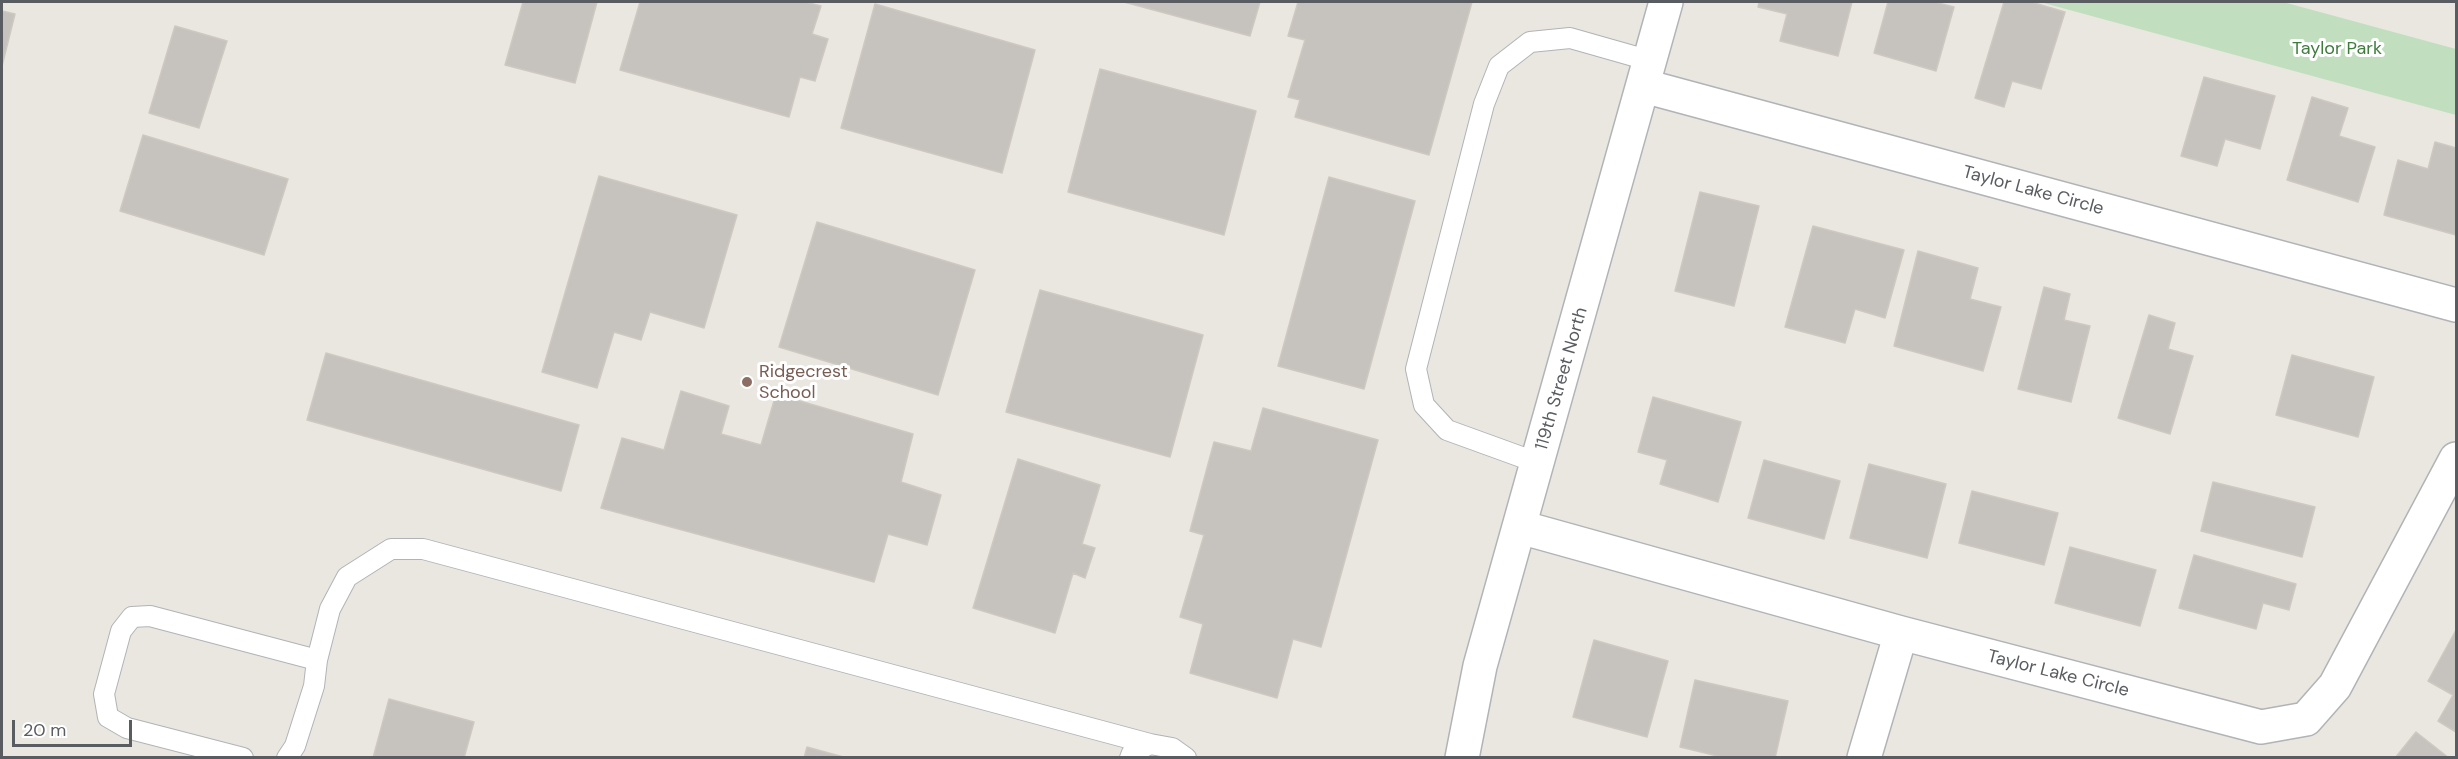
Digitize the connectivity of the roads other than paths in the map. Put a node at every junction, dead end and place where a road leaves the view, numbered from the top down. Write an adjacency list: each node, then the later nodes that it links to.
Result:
1 (1666, 2): 2 (street, 119th Street North)
2 (1647, 73): 3 (street, Taylor Lake Circle); 5 (street, 119th Street North); 5 (lane)
3 (2457, 305)
4 (2457, 459): 7 (street, Taylor Lake Circle)
5 (1538, 463): 6 (street, 119th Street North)
6 (1520, 527): 7 (street, Taylor Lake Circle); 14 (street, 119th Street North)
7 (1901, 633): 15 (street)
8 (316, 660): 9 (lane); 10 (lane); 11 (lane)
9 (1150, 744): 12 (lane); 13 (lane)
10 (243, 758)
11 (287, 758)
12 (1130, 758)
13 (1186, 758)
14 (1462, 758)
15 (1864, 758)

